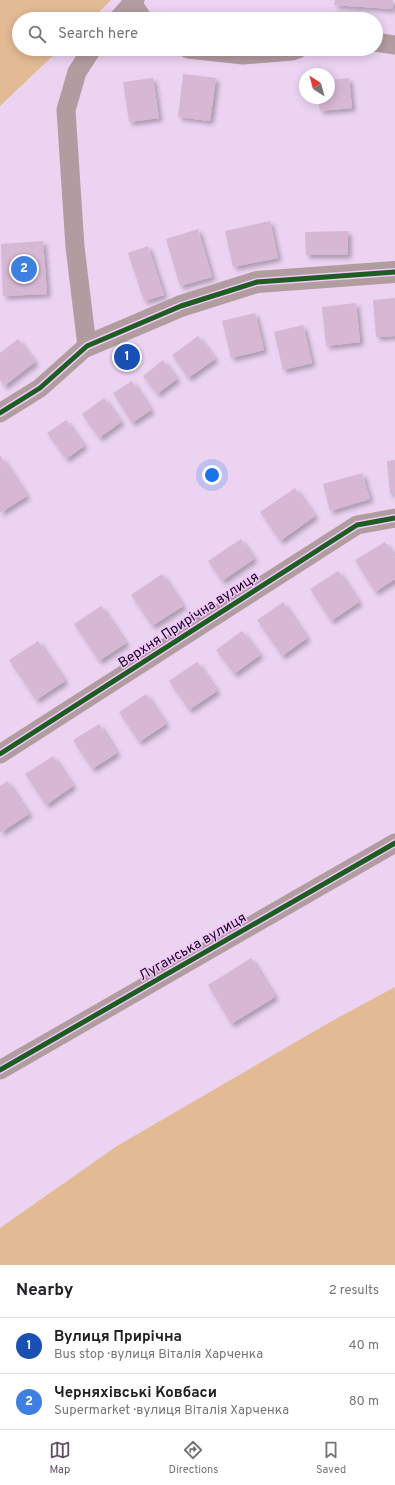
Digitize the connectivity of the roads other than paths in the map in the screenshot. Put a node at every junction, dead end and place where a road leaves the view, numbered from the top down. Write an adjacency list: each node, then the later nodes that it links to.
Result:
1 (383, 43): 2 (street)
2 (395, 44)
3 (87, 56): 5 (street)
4 (395, 272): 5 (street)
5 (87, 346): 6 (street)
6 (0, 413)
7 (395, 518): 8 (street, Верхня Прирічна вулиця)
8 (0, 754)
9 (395, 843): 10 (street, Луганська вулиця)
10 (0, 1070)

